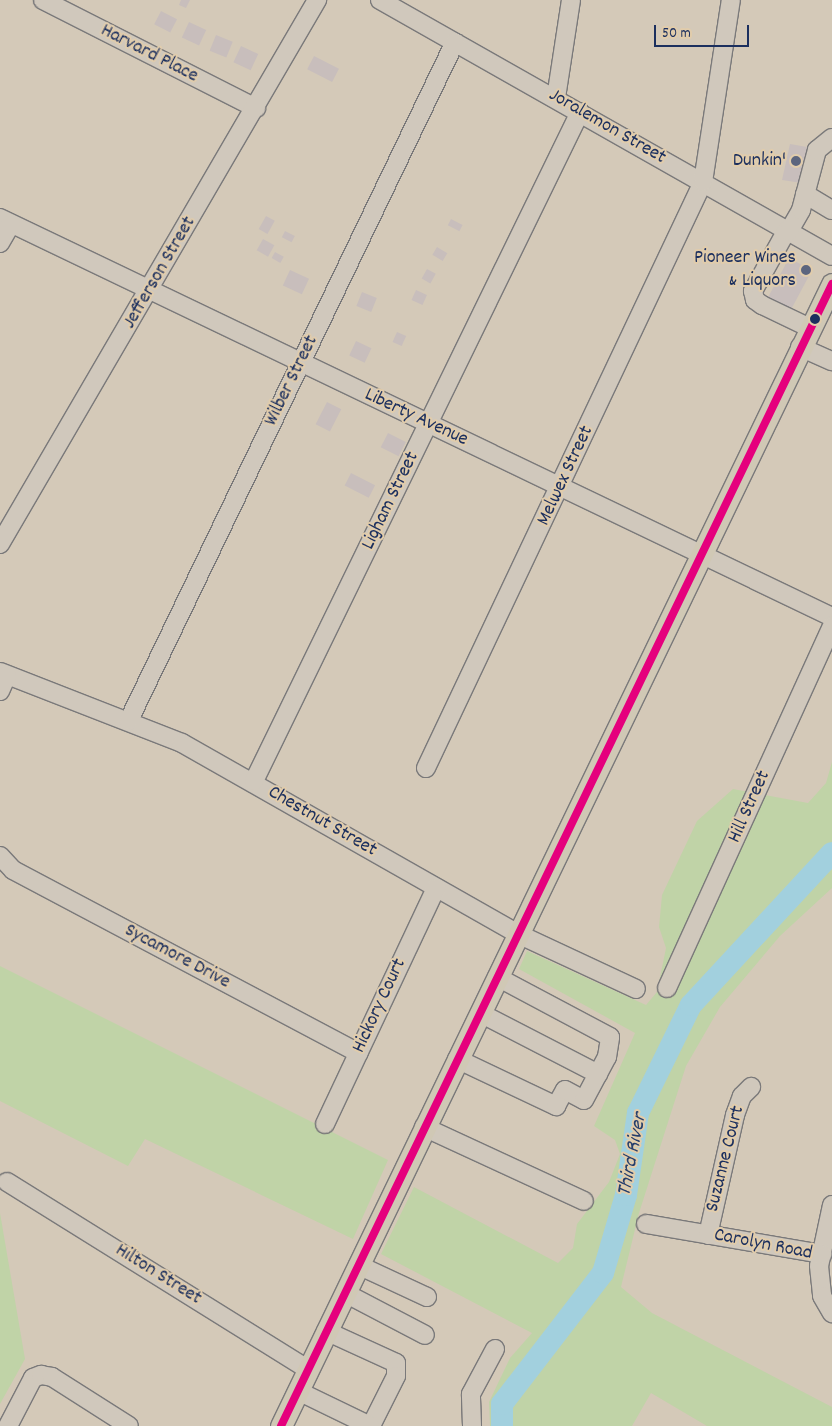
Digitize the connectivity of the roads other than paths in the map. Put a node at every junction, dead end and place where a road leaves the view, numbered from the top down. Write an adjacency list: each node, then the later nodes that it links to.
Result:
1 (43, 0): 8 (street, Harvard Place)
2 (318, 0): 8 (street, Jefferson Street)
3 (381, 0): 6 (street, Joralemon Street)
4 (571, 0): 7 (street)
5 (731, 0): 11 (street, Melwex Street)
6 (455, 42): 7 (street, Joralemon Street); 24 (street, Wilber Street)
7 (556, 98): 9 (street, Joralemon Street)
8 (256, 108): 19 (street, Jefferson Street)
9 (580, 112): 11 (street, Joralemon Street); 25 (street, Ligham Street)
10 (832, 138): 12 (street)
11 (703, 182): 15 (street, Joralemon Street); 26 (street, Melwex Street)
12 (805, 194): 13 (street); 15 (street)
13 (832, 210)
14 (5, 221): 16 (street); 19 (street, Liberty Avenue)
15 (788, 230): 17 (street, Joralemon Street); 21 (street)
16 (0, 243)
17 (832, 256)
18 (832, 284): 20 (main road)
19 (150, 290): 24 (street, Liberty Avenue); 27 (street, Jefferson Street)
20 (826, 312): 21 (main road)
21 (810, 328): 22 (main road)
22 (800, 347): 23 (street); 29 (main road)
23 (832, 361)
24 (299, 364): 25 (street, Liberty Avenue); 34 (street, Wilber Street)
25 (429, 423): 26 (street, Liberty Avenue); 36 (street, Ligham Street)
26 (560, 489): 29 (street, Liberty Avenue); 35 (street, Melwex Street)
27 (7, 514): 28 (street, Jefferson Street)
28 (0, 544)
29 (698, 556): 30 (street, Liberty Avenue); 39 (main road)
30 (832, 617)
31 (832, 626): 41 (street, Hill Street)
32 (4, 673): 33 (street); 34 (street, Chestnut Street)
33 (0, 691)
34 (129, 720): 36 (street, Chestnut Street)
35 (426, 768)
36 (254, 782): 38 (street, Chestnut Street)
37 (0, 856): 44 (street, Sycamore Drive)
38 (436, 888): 39 (street, Chestnut Street); 44 (street, Hickory Court)
39 (518, 934): 40 (main road); 42 (street, Chestnut Street)
40 (497, 977): 43 (main road); 46 (street)
41 (667, 988)
42 (636, 989)
43 (480, 1013): 45 (main road); 46 (street)
44 (358, 1053): 48 (street, Hickory Court)
45 (457, 1059): 46 (street); 49 (main road)
46 (598, 1074)
47 (751, 1087): 54 (street, Suzanne Court)
48 (325, 1124)
49 (424, 1127): 51 (street); 56 (main road)
50 (7, 1182): 63 (street, Hilton Street)
51 (584, 1201)
52 (832, 1205): 55 (street)
53 (646, 1224): 54 (street, Carolyn Road)
54 (708, 1234): 55 (street, Carolyn Road)
55 (822, 1254): 59 (street, Carolyn Road)
56 (358, 1265): 57 (main road); 58 (street)
57 (345, 1293): 60 (main road); 61 (street)
58 (427, 1297)
59 (832, 1313)
60 (326, 1331): 63 (main road); 70 (street)
61 (425, 1335)
62 (495, 1349): 71 (street)
63 (308, 1369): 64 (main road)
64 (298, 1391): 66 (street); 69 (main road)
65 (0, 1420): 67 (street)
66 (351, 1422): 70 (street)
67 (8, 1426): 68 (street)
68 (129, 1426)
69 (281, 1426)
70 (371, 1426)
71 (472, 1426)

